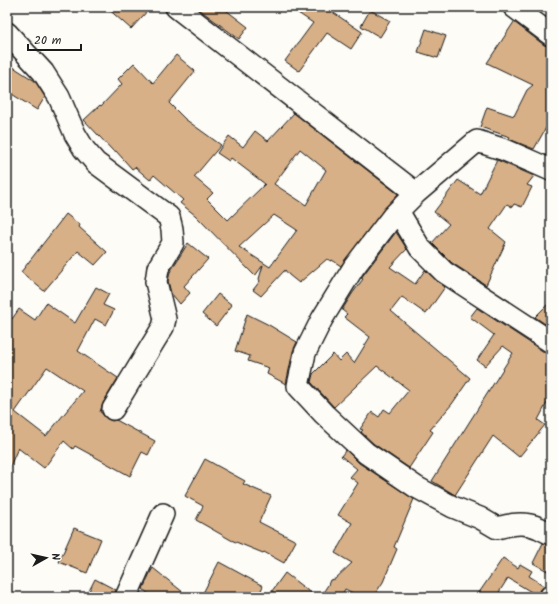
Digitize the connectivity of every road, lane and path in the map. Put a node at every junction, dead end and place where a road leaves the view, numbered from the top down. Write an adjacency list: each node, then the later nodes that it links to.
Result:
1 (176, 7): 6 (street)
2 (514, 7): 4 (street)
3 (7, 33): 9 (street)
4 (551, 35)
5 (551, 170): 6 (street)
6 (416, 193): 7 (street)
7 (398, 211): 8 (street); 11 (street)
8 (551, 342)
9 (113, 409)
10 (163, 514): 12 (street)
11 (551, 534)
12 (126, 597)

